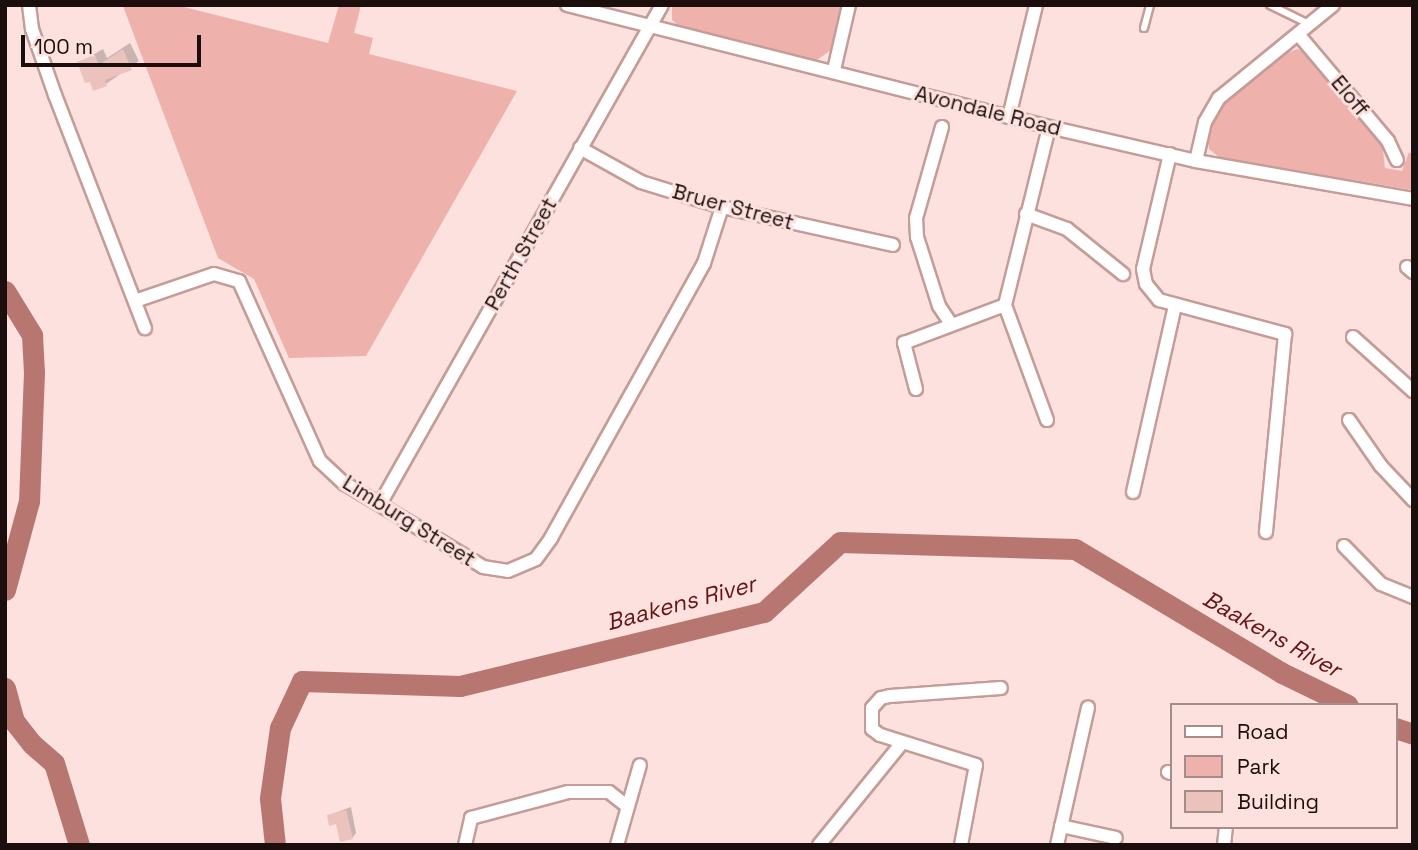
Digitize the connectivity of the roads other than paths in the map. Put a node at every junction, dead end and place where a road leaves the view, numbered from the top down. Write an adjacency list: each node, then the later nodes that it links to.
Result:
1 (29, 5): 26 (street)
2 (567, 5): 10 (street, Avondale Road)
3 (662, 5): 10 (street, Perth Street)
4 (849, 5): 13 (street)
5 (1036, 5): 14 (street)
6 (1150, 5): 11 (lane)
7 (1270, 5): 9 (lane)
8 (1331, 6): 9 (street)
9 (1310, 24): 12 (street)
10 (649, 27): 13 (street, Avondale Road); 17 (street, Perth Street)
11 (1144, 28)
12 (1298, 34): 19 (street, Eloff); 20 (street)
13 (834, 70): 14 (street, Avondale Road)
14 (1009, 117): 16 (street, Avondale Road)
15 (942, 127): 29 (street)
16 (1049, 127): 18 (street, Avondale Road); 23 (street)
17 (580, 148): 22 (street, Bruer Street); 38 (street, Perth Street)
18 (1170, 154): 20 (street, Avondale Road); 28 (street)
19 (1397, 160)
20 (1196, 161): 21 (street, Avondale Road)
21 (1413, 199)
22 (722, 207): 24 (street, Bruer Street); 38 (street, Limburg Street)
23 (1026, 214): 25 (street); 27 (street)
24 (893, 245)
25 (1123, 274)
26 (135, 301): 30 (street); 38 (street, Limburg Street)
27 (1005, 304): 29 (street); 34 (street)
28 (1175, 305): 36 (street); 39 (street)
29 (951, 324): 32 (street)
30 (145, 328)
31 (1353, 337): 33 (street)
32 (916, 389)
33 (1413, 391)
34 (1047, 420)
35 (1349, 420): 37 (street)
36 (1133, 492)
37 (1413, 500)
38 (380, 504)
39 (1266, 532)
40 (1344, 546): 41 (street)
41 (1413, 597)
42 (1001, 688): 44 (street)
43 (1088, 707): 47 (street)
44 (901, 744): 51 (street); 52 (street)
45 (640, 765): 46 (street)
46 (627, 806): 49 (street); 50 (street)
47 (1061, 826): 48 (street); 53 (street)
48 (1116, 838)
49 (465, 845)
50 (617, 845)
51 (819, 845)
52 (961, 845)
53 (1057, 845)

